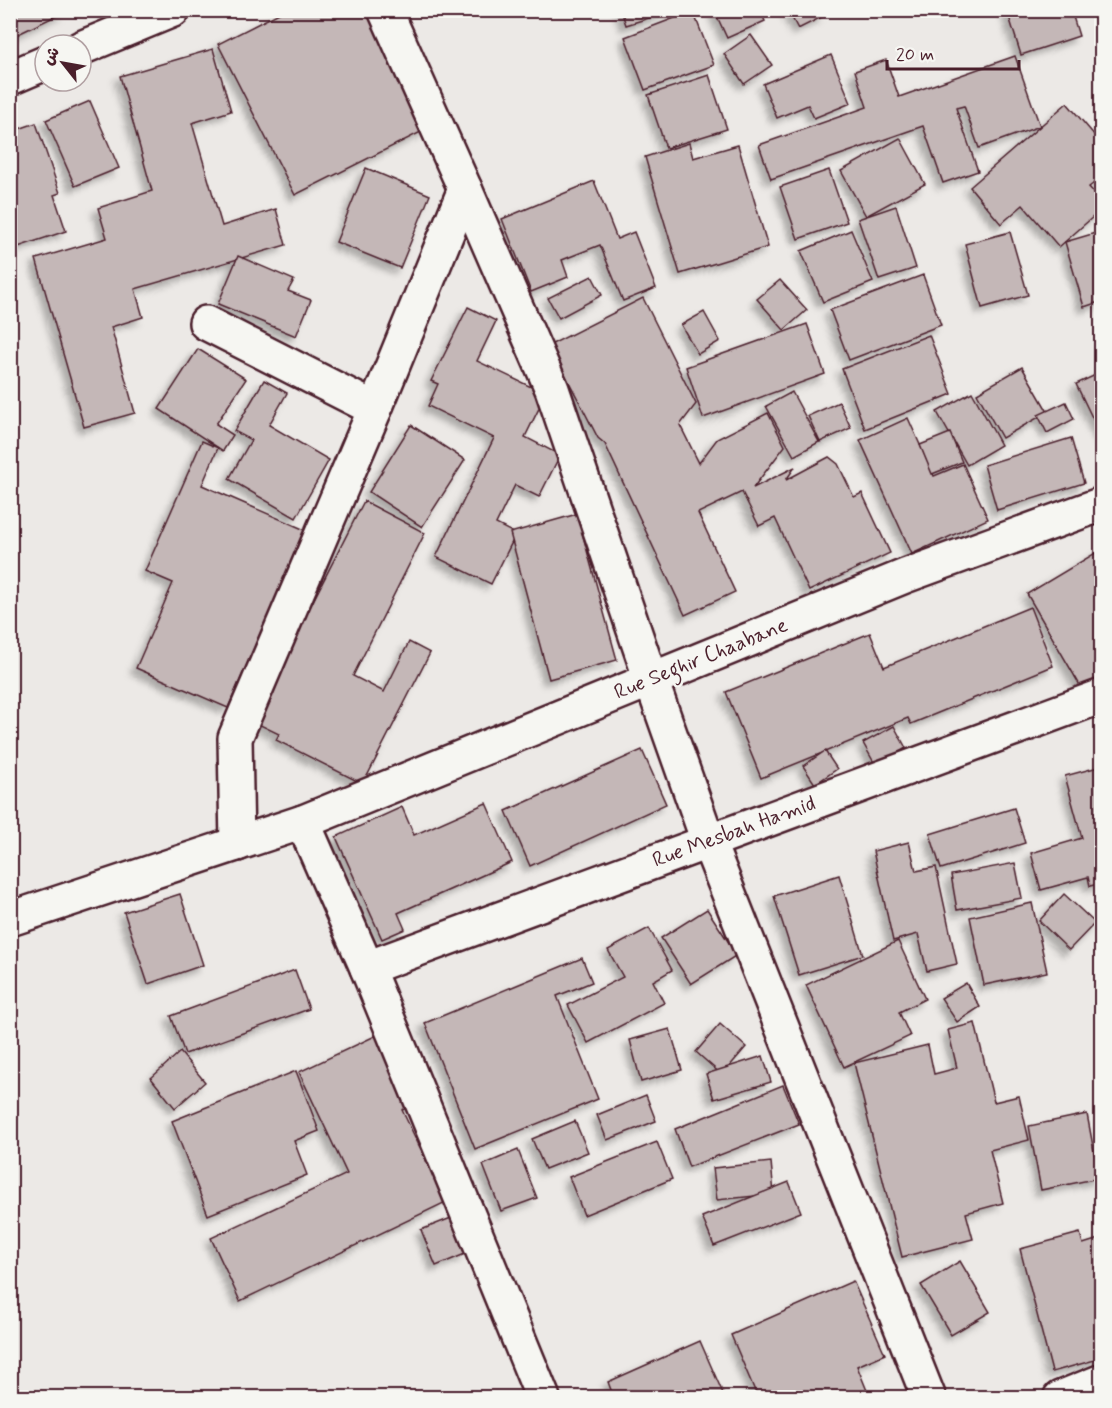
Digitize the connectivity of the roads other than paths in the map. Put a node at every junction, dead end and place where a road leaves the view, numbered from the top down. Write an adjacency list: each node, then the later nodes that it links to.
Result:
1 (173, 10): 3 (street)
2 (385, 10): 6 (street)
3 (93, 43)
4 (33, 68): 5 (street)
5 (10, 78)
6 (465, 189): 8 (street); 10 (street)
7 (206, 323): 8 (street)
8 (375, 410): 14 (street)
9 (1101, 504): 10 (street, Rue Seghir Chaabane)
10 (651, 680): 12 (street, Rue Seghir Chaabane); 13 (street)
11 (1101, 696): 13 (street, Rue Mesbah Hamid)
12 (303, 822): 14 (street, Rue Seghir Chaabane); 16 (street)
13 (708, 841): 16 (street, Rue Mesbah Hamid); 19 (street)
14 (237, 844): 15 (street, Rue Seghir Chaabane)
15 (10, 919)
16 (367, 968): 18 (street)
17 (1101, 1381): 20 (street)
18 (543, 1398)
19 (929, 1398)
20 (1060, 1398)

